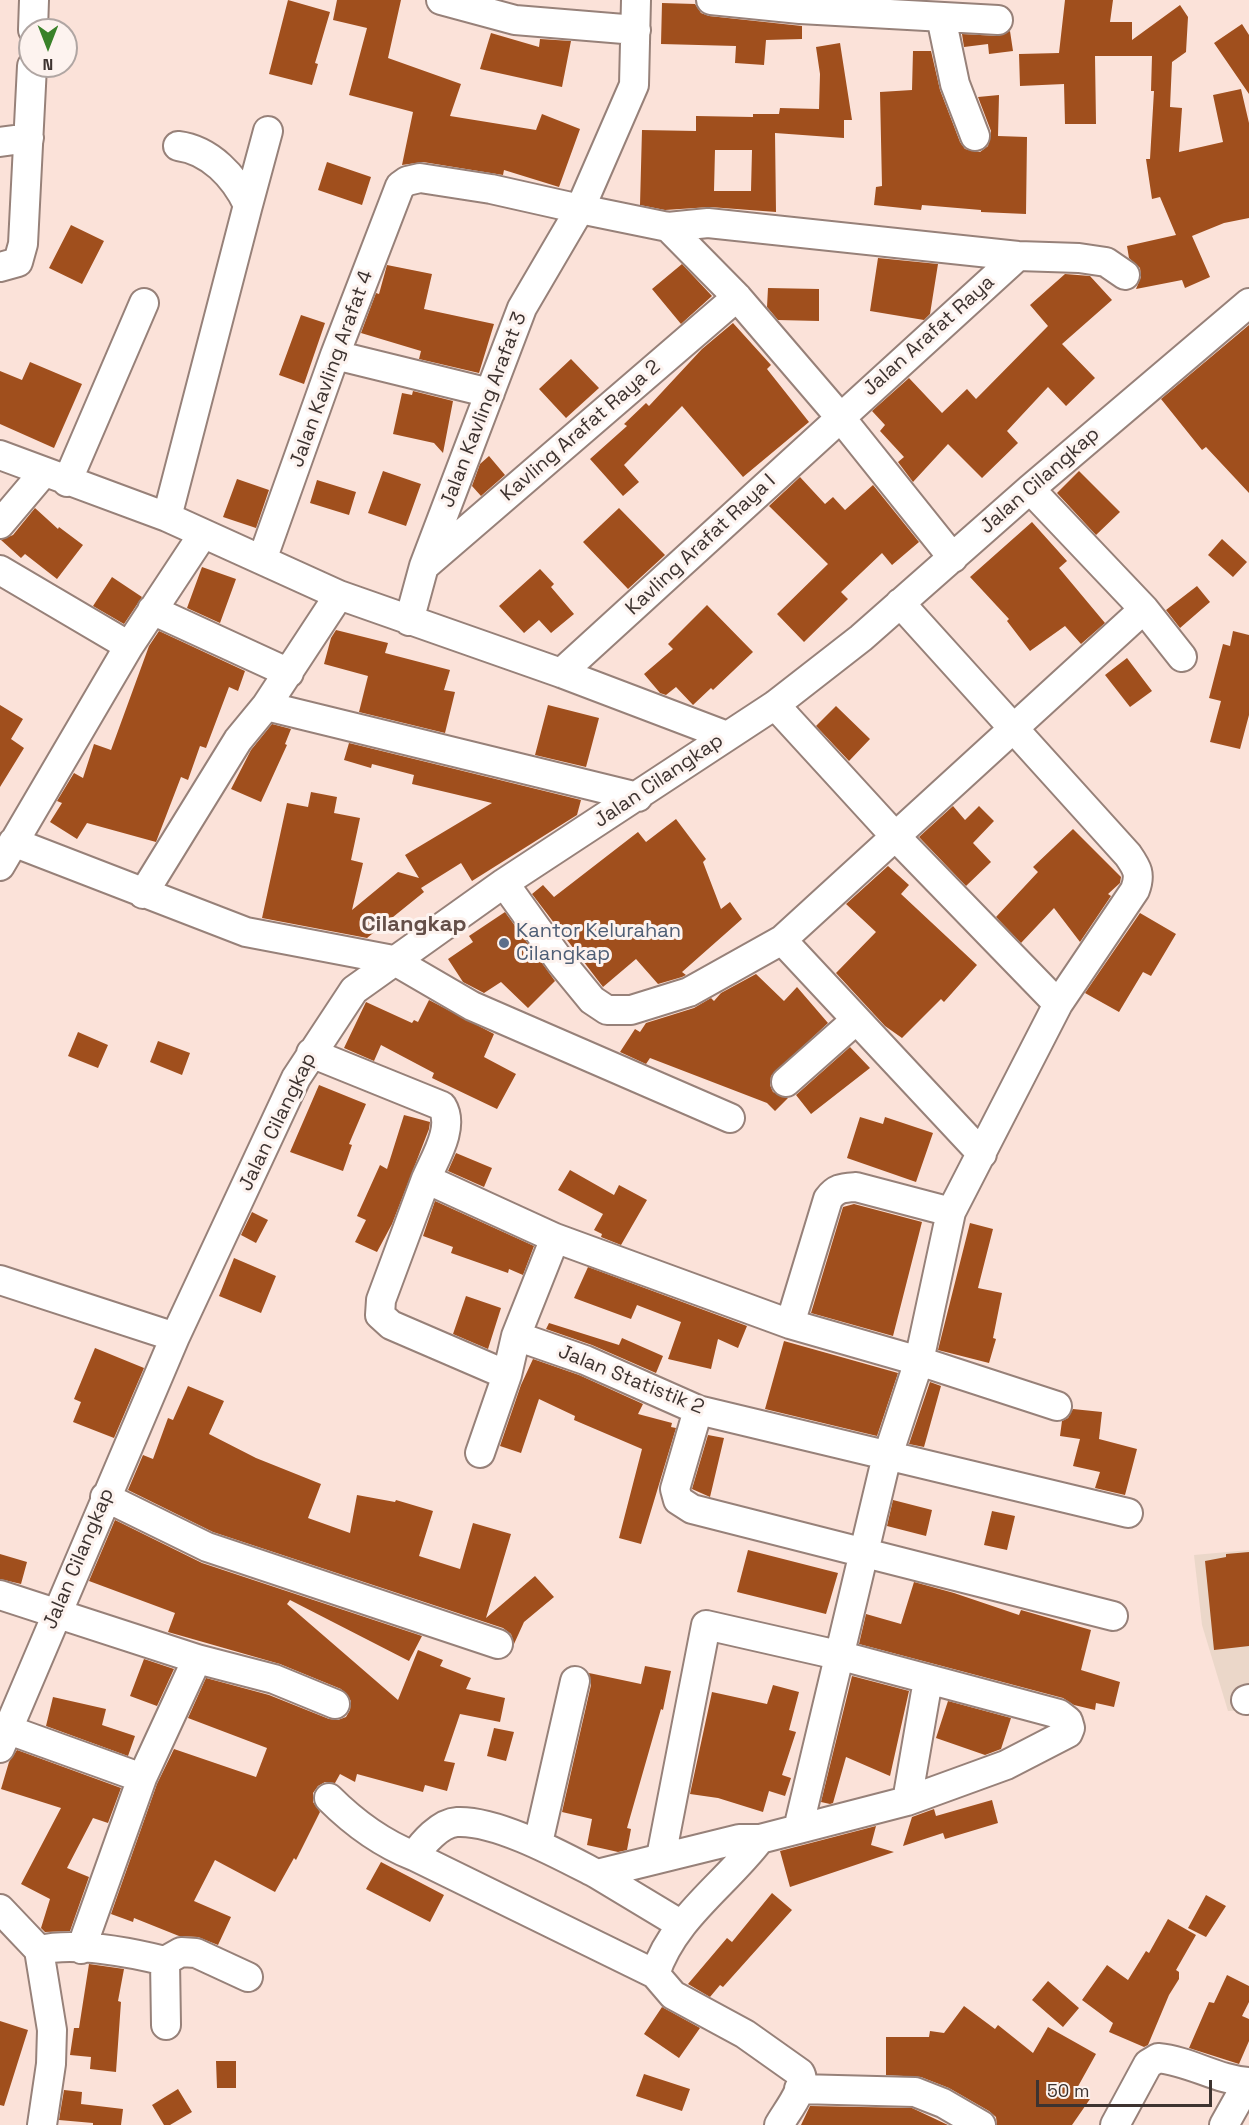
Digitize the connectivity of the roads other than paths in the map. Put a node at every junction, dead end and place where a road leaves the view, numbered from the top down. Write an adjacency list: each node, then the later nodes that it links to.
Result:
1 (34, 0): 7 (street)
2 (441, 0): 5 (street)
3 (636, 0): 9 (street, Jalan Kavling Arafat 3)
4 (711, 0): 6 (street)
5 (516, 10): 9 (street)
6 (941, 17): 8 (street); 12 (street)
7 (33, 18)
8 (998, 20)
9 (636, 30): 17 (street, Jalan Kavling Arafat 3)
10 (32, 78): 13 (street)
11 (268, 131): 16 (street)
12 (975, 136)
13 (29, 138): 14 (street); 20 (street)
14 (0, 142)
15 (178, 146): 16 (street)
16 (248, 205): 31 (street)
17 (580, 209): 18 (street); 25 (street, Jalan Kavling Arafat 4); 26 (street, Jalan Kavling Arafat 3)
18 (668, 227): 19 (street); 22 (street)
19 (1018, 256): 21 (street); 27 (street, Jalan Arafat Raya)
20 (0, 267)
21 (1125, 275)
22 (736, 297): 27 (street); 36 (street, Kavling Arafat Raya 2)
23 (144, 303): 29 (street)
24 (1245, 314): 30 (street, Jalan Cilangkap)
25 (335, 355): 26 (street); 35 (street, Jalan Kavling Arafat 4)
26 (490, 393): 36 (street, Jalan Kavling Arafat 3)
27 (840, 417): 34 (street); 46 (street, Kavling Arafat Raya I)
28 (0, 455): 29 (street)
29 (56, 477): 31 (street); 32 (street)
30 (1030, 489): 34 (street, Jalan Cilangkap); 40 (street)
31 (167, 517): 33 (street)
32 (0, 524)
33 (203, 534): 35 (street); 41 (street)
34 (953, 558): 39 (street, Jalan Cilangkap)
35 (262, 560): 38 (street)
36 (424, 566): 42 (street, Jalan Kavling Arafat 3)
37 (0, 570): 43 (street)
38 (339, 595): 42 (street); 45 (street)
39 (900, 603): 47 (street, Jalan Cilangkap); 49 (street)
40 (1144, 609): 44 (street); 49 (street)
41 (152, 610): 43 (street); 45 (street)
42 (409, 621): 46 (street)
43 (129, 646): 53 (street)
44 (1182, 657)
45 (289, 673): 48 (street)
46 (561, 673): 50 (street)
47 (775, 705): 50 (street, Jalan Cilangkap); 52 (street)
48 (266, 706): 51 (street); 55 (street)
49 (1013, 729): 52 (street); 58 (street)
50 (727, 735): 51 (street, Jalan Cilangkap)
51 (638, 797): 54 (street, Jalan Cilangkap)
52 (895, 836): 56 (street); 58 (street)
53 (7, 854): 55 (street)
54 (504, 883): 56 (street); 57 (street, Jalan Cilangkap)
55 (143, 894): 57 (street)
56 (782, 940): 59 (street)
57 (393, 960): 60 (street, Jalan Cilangkap); 62 (street)
58 (1058, 1004): 63 (street)
59 (856, 1020): 61 (street); 63 (street)
60 (311, 1053): 64 (street); 70 (street, Jalan Cilangkap)
61 (786, 1082)
62 (730, 1118)
63 (982, 1154): 65 (street)
64 (426, 1179): 66 (street); 72 (street)
65 (951, 1212): 68 (street); 71 (street)
66 (555, 1238): 68 (street); 69 (street)
67 (0, 1280): 70 (street)
68 (790, 1324): 71 (street)
69 (516, 1336): 72 (street); 74 (street, Jalan Statistik 2)
70 (175, 1337): 77 (street, Jalan Cilangkap)
71 (919, 1361): 73 (street); 76 (street)
72 (507, 1375): 75 (street)
73 (1057, 1406)
74 (698, 1410): 76 (street, Jalan Statistik 2); 79 (street)
75 (480, 1453)
76 (888, 1453): 78 (street, Jalan Statistik 2); 79 (street)
77 (105, 1497): 81 (street, Jalan Cilangkap); 83 (street)
78 (1128, 1513)
79 (865, 1552): 82 (street); 84 (street)
80 (0, 1595): 81 (street)
81 (56, 1613): 85 (street); 88 (street, Jalan Cilangkap)
82 (1113, 1616)
83 (498, 1644)
84 (838, 1655): 86 (street); 94 (street); 98 (street)
85 (197, 1659): 89 (street); 91 (street)
86 (928, 1680): 93 (street); 93 (street)
87 (575, 1682): 96 (street)
88 (11, 1691): 90 (street, Jalan Cilangkap)
89 (334, 1704)
90 (4, 1739): 91 (street)
91 (142, 1778): 102 (street)
92 (329, 1798): 97 (street)
93 (907, 1801): 94 (street)
94 (798, 1829): 95 (street)
95 (760, 1839): 98 (street); 101 (street)
96 (538, 1843): 97 (street); 99 (street)
97 (414, 1856): 105 (street)
98 (661, 1857): 99 (street)
99 (597, 1874): 101 (street)
100 (0, 1909): 103 (street)
101 (680, 1924): 105 (street)
102 (81, 1949): 103 (street); 104 (street)
103 (39, 1950): 110 (street)
104 (165, 1960): 106 (street); 107 (street)
105 (655, 1974): 109 (street)
106 (248, 1977)
107 (165, 2025)
108 (1249, 2082): 113 (street); 114 (street)
109 (799, 2089): 111 (street); 112 (street)
110 (42, 2125)
111 (779, 2125)
112 (981, 2125)
113 (1115, 2125)
114 (1224, 2125)

